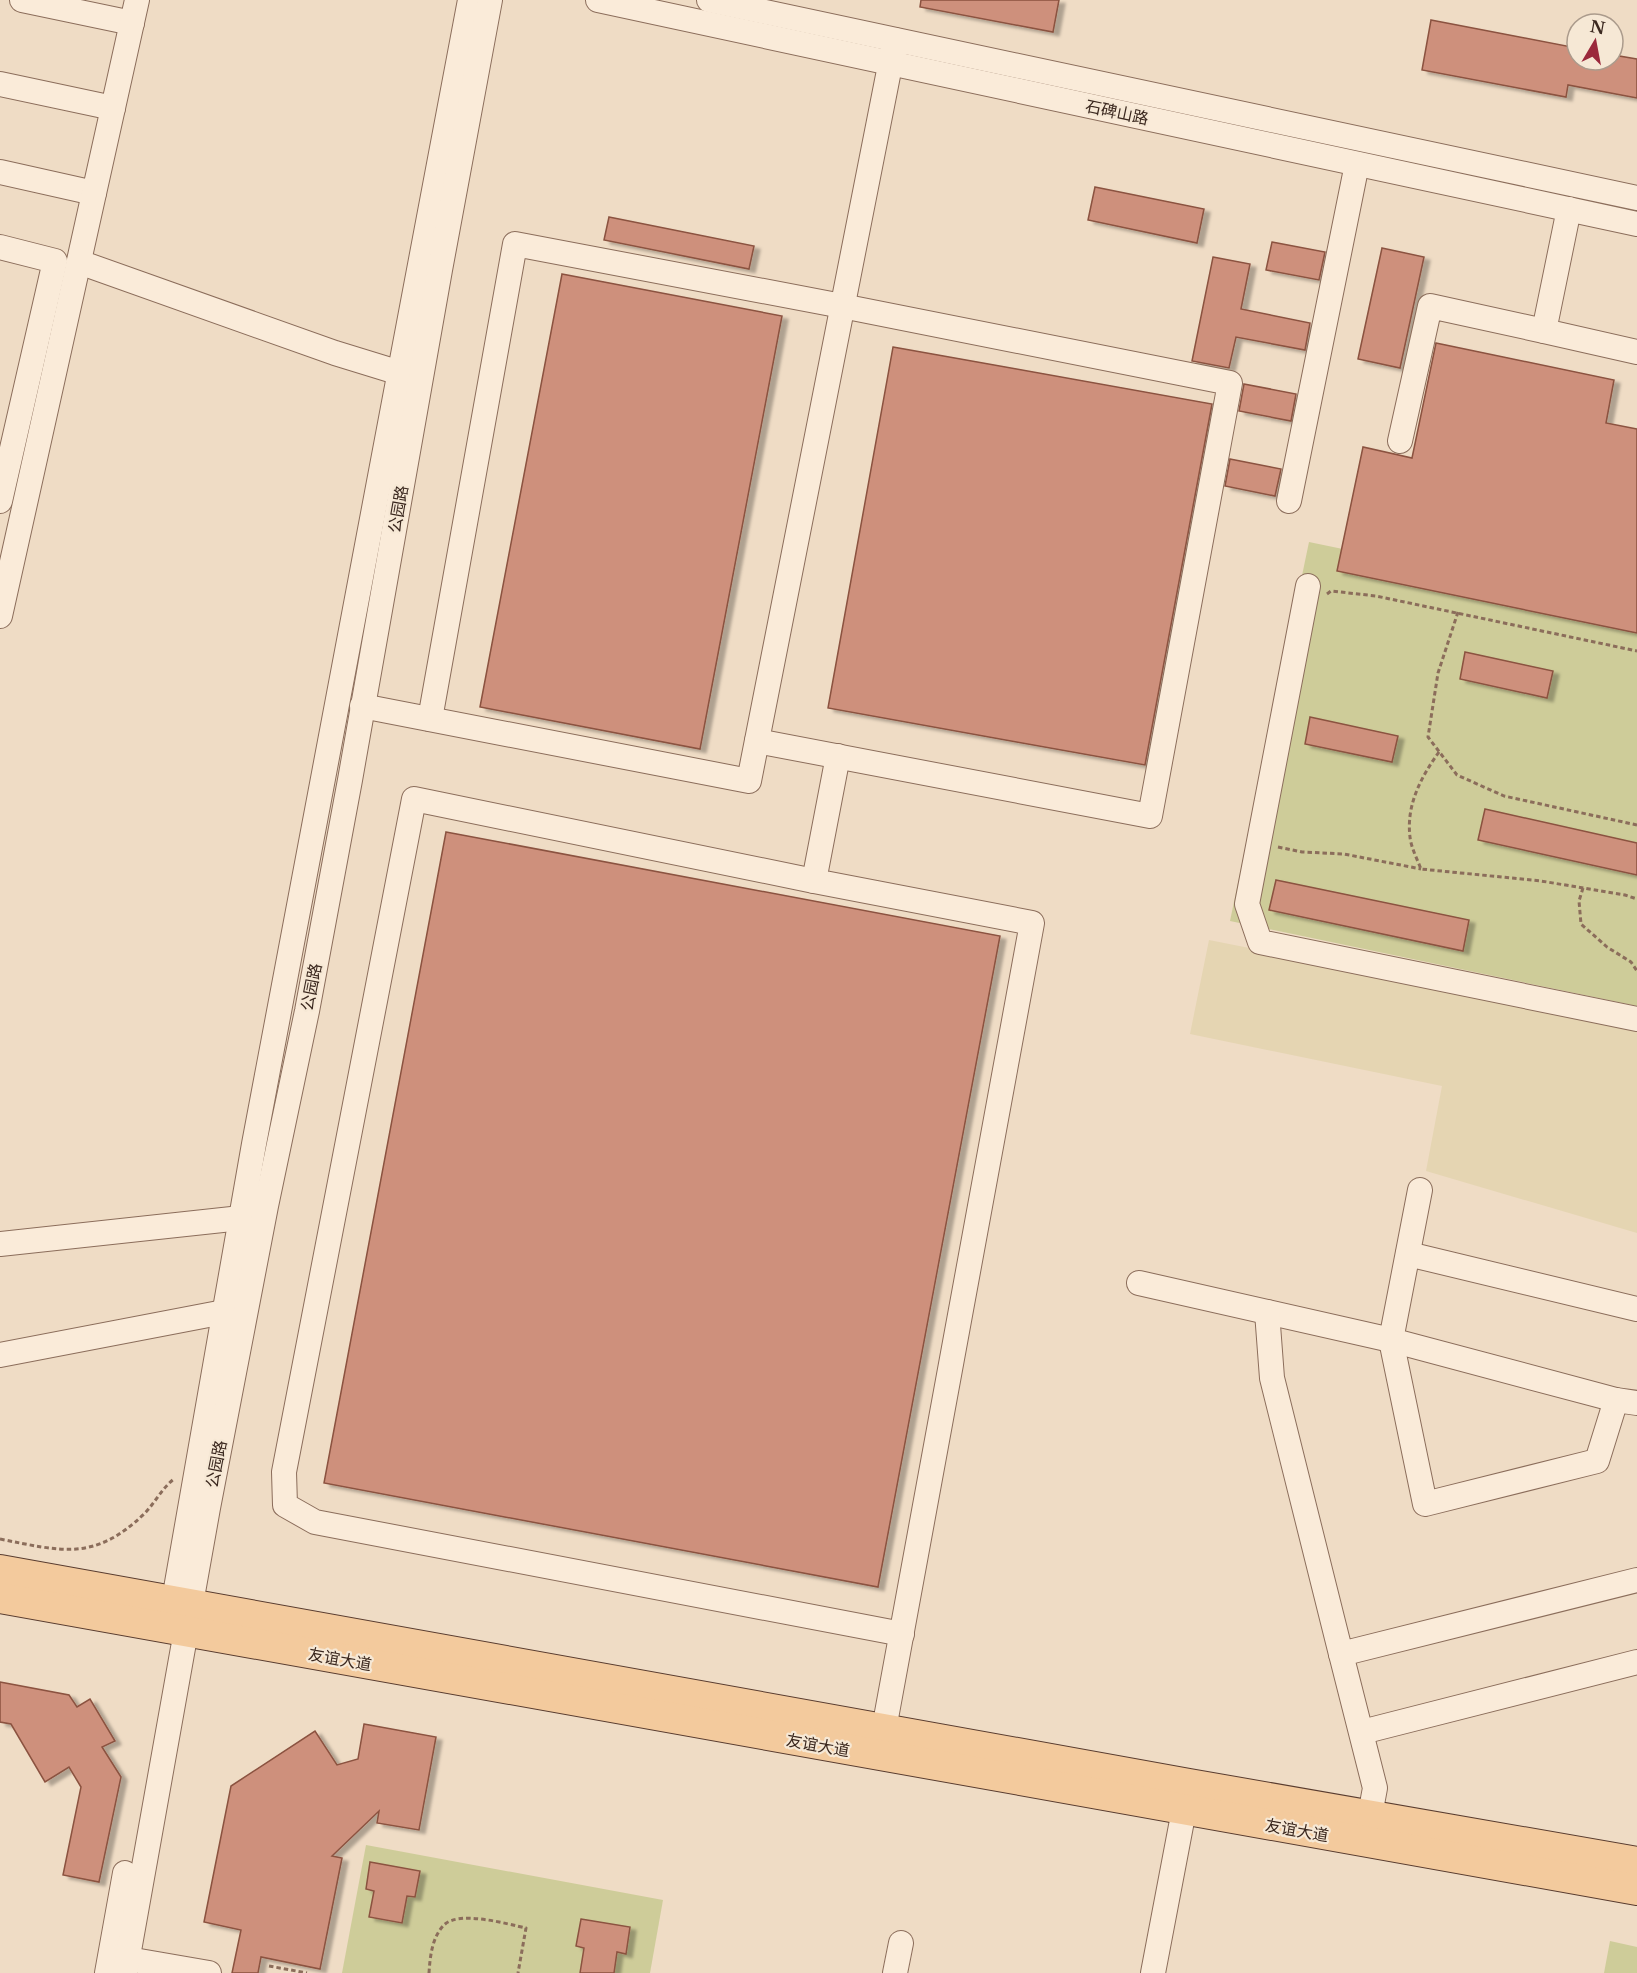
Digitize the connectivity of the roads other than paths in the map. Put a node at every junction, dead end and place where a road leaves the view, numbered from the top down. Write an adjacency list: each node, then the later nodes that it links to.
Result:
1 (22, 0): 6 (street)
2 (470, 0): 21 (street)
3 (490, 0): 27 (street, 公园路)
4 (598, 0): 7 (street, 石碑山路)
5 (708, 0): 7 (street)
6 (135, 11): 9 (street)
7 (893, 52): 10 (street, 石碑山路); 13 (street); 18 (street)
8 (0, 84): 9 (street)
9 (113, 108): 12 (street)
10 (1357, 164): 14 (street, 石碑山路); 24 (street)
11 (0, 172): 12 (street)
12 (94, 193): 17 (street)
13 (1637, 198)
14 (1569, 209): 15 (street, 石碑山路); 19 (street)
15 (1637, 224)
16 (0, 247): 23 (street)
17 (79, 262): 21 (street); 26 (street)
18 (842, 306): 28 (street); 29 (street); 30 (street)
19 (1544, 331): 20 (street); 22 (street)
20 (1637, 352)
21 (400, 373): 34 (street)
22 (1400, 441)
23 (0, 501)
24 (1289, 501)
25 (1316, 591): 32 (street)
26 (0, 616)
27 (362, 706): 28 (street); 47 (street, 公园路)
28 (430, 719): 29 (street)
29 (757, 741): 30 (street)
30 (838, 756): 31 (street)
31 (814, 881): 48 (street); 48 (street)
32 (1637, 1019)
33 (1420, 1190): 36 (street)
34 (241, 1218): 35 (street); 39 (street)
35 (0, 1244)
36 (1408, 1254): 38 (street); 41 (street)
37 (1139, 1283): 40 (street)
38 (1637, 1309)
39 (224, 1312): 42 (street); 47 (street)
40 (1267, 1312): 41 (street); 49 (street)
41 (1390, 1340): 43 (street); 43 (street)
42 (0, 1355)
43 (1626, 1401)
44 (0, 1570): 47 (main road, 友谊大道)
45 (1637, 1580): 49 (street)
46 (0, 1598): 47 (main road, 友谊大道)
47 (180, 1616): 51 (main road, 友谊大道); 53 (main road, 友谊大道); 58 (street, 公园路); 59 (street)
48 (902, 1634): 51 (street)
49 (1341, 1654): 52 (street)
50 (1637, 1662): 52 (street)
51 (884, 1729): 54 (main road, 友谊大道)
52 (1362, 1732): 54 (street)
53 (1184, 1810): 56 (main road, 友谊大道); 62 (street)
54 (1370, 1815): 55 (main road, 友谊大道)
55 (1637, 1862)
56 (1637, 1890)
57 (901, 1943): 61 (street)
58 (126, 1966): 60 (street)
59 (107, 1973)
60 (209, 1973)
61 (895, 1973)
62 (1153, 1973)

